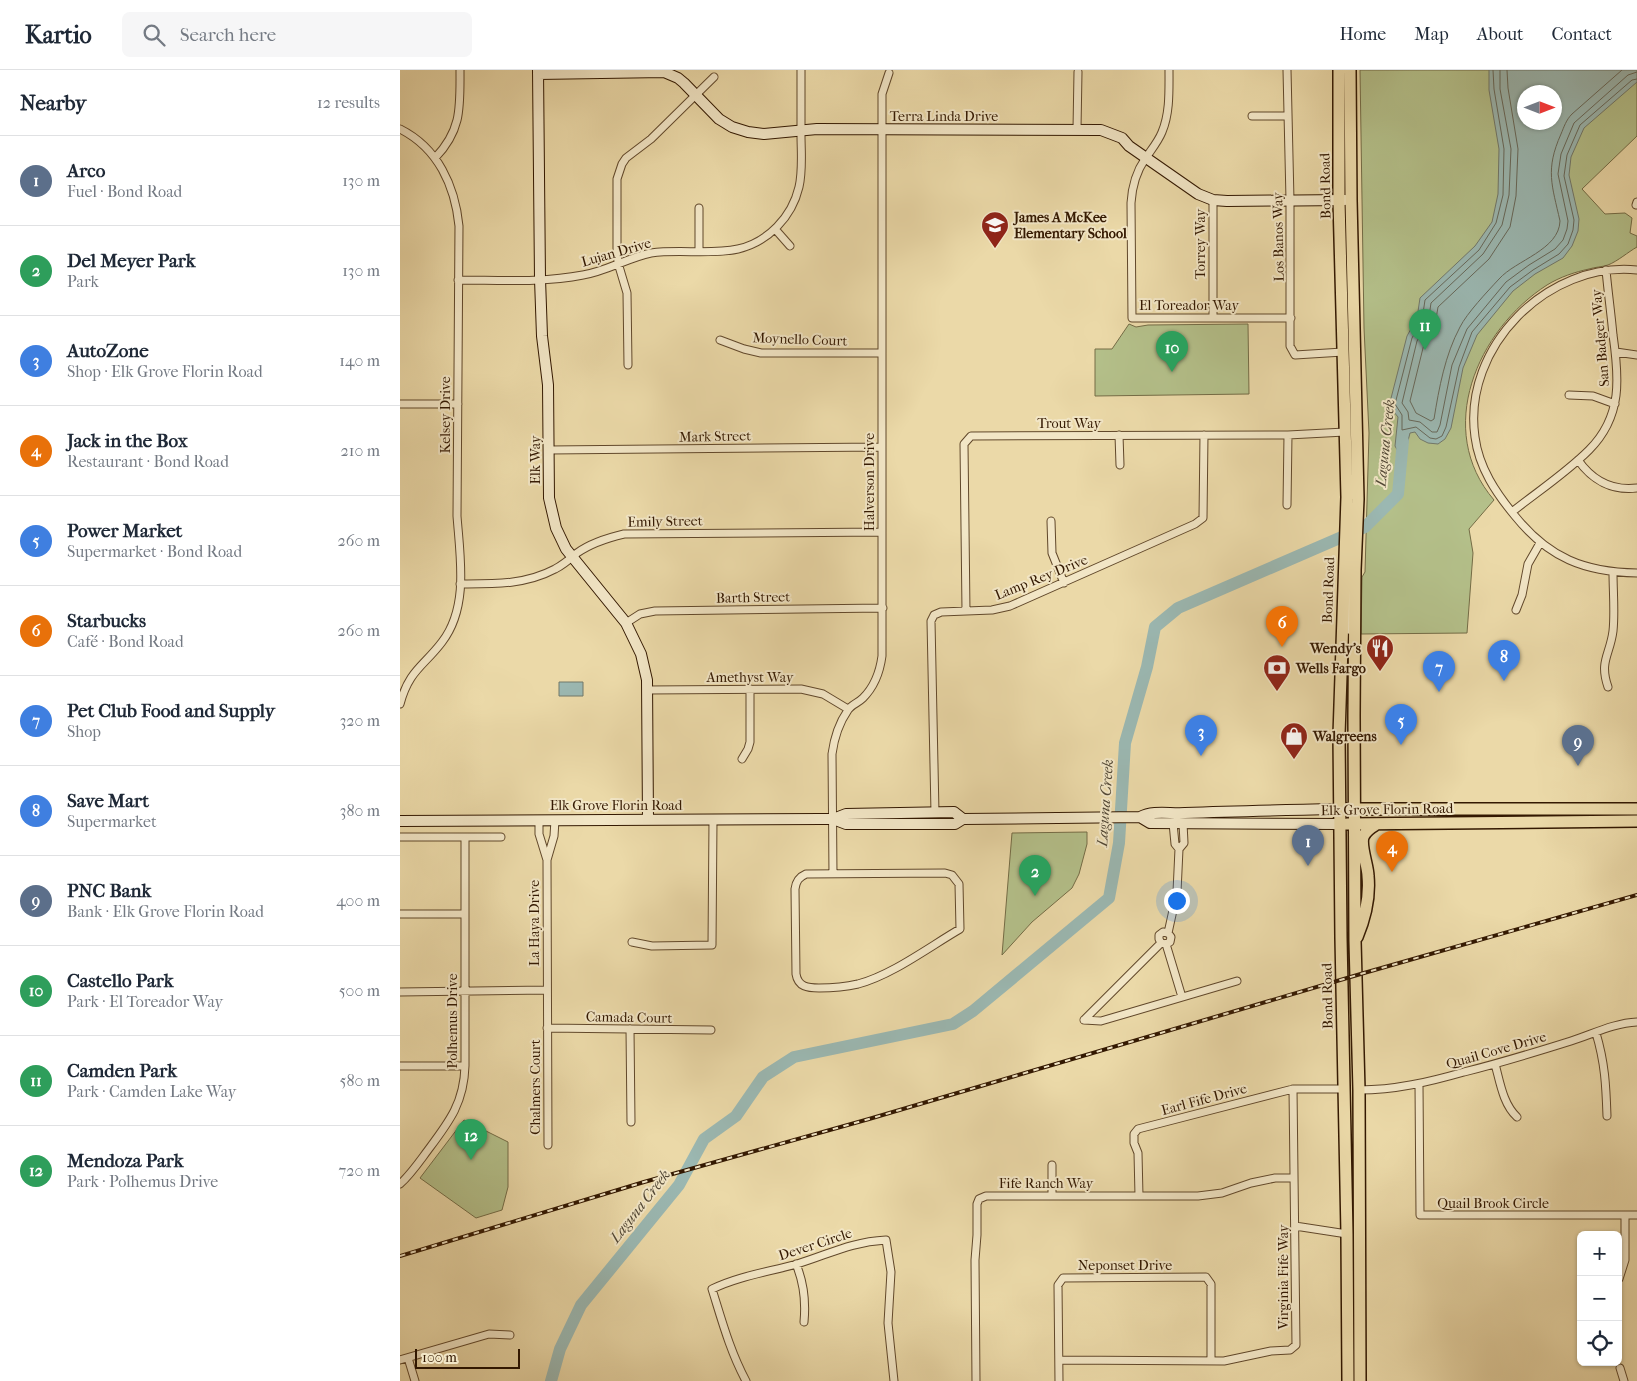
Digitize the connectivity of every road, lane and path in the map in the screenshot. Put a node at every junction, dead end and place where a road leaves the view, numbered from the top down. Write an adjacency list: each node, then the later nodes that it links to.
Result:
1 (460, 70): 18 (street)
2 (801, 70): 17 (street, Lujan Drive)
3 (1169, 70): 19 (street, El Toreador Way)
4 (1287, 70): 13 (street, Los Banos Way)
5 (1339, 70): 22 (main road, Bond Road)
6 (1350, 70): 22 (main road, Bond Road)
7 (538, 72): 11 (street, Terra Linda Drive); 30 (street, Elk Way)
8 (1078, 72): 16 (street)
9 (889, 73): 15 (street, Halverson Drive)
10 (714, 77): 11 (street)
11 (696, 95): 17 (street, Terra Linda Drive); 27 (street)
12 (1252, 116): 13 (street)
13 (1287, 116): 21 (street, Los Banos Way)
14 (400, 129): 18 (street, Kelsey Drive)
15 (881, 129): 16 (street, Terra Linda Drive); 17 (street, Terra Linda Drive); 35 (street, Halverson Drive)
16 (1078, 129): 19 (street, Terra Linda Drive)
17 (801, 131): 24 (street, Lujan Drive)
18 (435, 158): 31 (street, Kelsey Drive)
19 (1145, 158): 20 (street, Terra Linda Drive); 32 (street, El Toreador Way)
20 (1213, 200): 21 (street, Terra Linda Drive); 32 (street, Torrey Way)
21 (1290, 200): 22 (street, Terra Linda Drive); 33 (street, Los Banos Way)
22 (1345, 200): 36 (main road, Bond Road); 53 (main road, Bond Road)
23 (699, 208): 26 (street)
24 (775, 229): 25 (street); 26 (street, Lujan Drive)
25 (790, 246)
26 (699, 251): 27 (street, Lujan Drive)
27 (618, 262): 30 (street, Lujan Drive); 39 (street)
28 (1606, 270): 29 (street); 37 (street, San Badger Way); 55 (street)
29 (1637, 270)
30 (540, 279): 31 (street, Lujan Drive); 49 (street, Elk Way)
31 (458, 280): 42 (street, Kelsey Drive)
32 (1213, 318): 33 (street, El Toreador Way)
33 (1291, 318): 36 (street, Los Banos Way)
34 (720, 340): 35 (street, Moynello Court)
35 (882, 352): 48 (street, Halverson Drive)
36 (1343, 352): 44 (main road, Bond Road)
37 (1616, 352): 38 (street); 43 (street, San Badger Way)
38 (1637, 355)
39 (628, 365)
40 (1569, 396): 43 (street, San Badger Way)
41 (400, 404): 42 (street)
42 (458, 404): 64 (street, Kelsey Drive)
43 (1615, 404): 50 (street, San Badger Way)
44 (1345, 432): 47 (street, Trout Way); 53 (main road, Bond Road)
45 (1119, 435): 46 (street, Trout Way); 51 (street); 67 (street, Trout Way)
46 (1204, 435): 47 (street, Trout Way); 63 (street, Lamp Rey Drive)
47 (1288, 435): 54 (street)
48 (882, 447): 49 (street, Mark Street); 57 (street, Halverson Drive)
49 (549, 450): 59 (street, Elk Way)
50 (1578, 460): 52 (street); 55 (street, San Badger Way)
51 (1120, 465)
52 (1637, 488)
53 (1353, 498): 60 (main road, Bond Road); 69 (main road, Bond Road)
54 (1287, 506)
55 (1512, 512): 58 (street)
56 (1051, 521): 63 (street)
57 (882, 532): 59 (street, Emily Street); 65 (street, Halverson Drive)
58 (1540, 543): 61 (street); 66 (street)
59 (572, 558): 64 (street, Emily Street); 68 (street, Elk Way)
60 (1344, 566): 69 (street); 76 (main road, Bond Road)
61 (1613, 572): 62 (street); 70 (street)
62 (1637, 573)
63 (1064, 583): 67 (street, Lamp Rey Drive)
64 (460, 584): 73 (street, Kelsey Drive)
65 (883, 608): 68 (street, Barth Street); 74 (street, Halverson Drive)
66 (1516, 610)
67 (966, 611): 82 (street, Lamp Rey Drive)
68 (626, 623): 71 (street, Elk Way)
69 (1355, 640): 77 (main road, Bond Road)
70 (1608, 687)
71 (647, 690): 72 (street, Amethyst Way); 88 (street, Elk Way)
72 (750, 690): 74 (street, Amethyst Way); 75 (street)
73 (400, 704)
74 (848, 709): 84 (street, Halverson Drive)
75 (742, 759)
76 (1340, 809): 77 (main road, Elk Grove Florin Road); 81 (street, Elk Grove Florin Road); 95 (main road, Bond Road)
77 (1354, 809): 78 (main road, Elk Grove Florin Road); 96 (main road, Bond Road)
78 (1534, 809): 79 (main road, Elk Grove Florin Road); 92 (main road)
79 (1597, 809): 80 (main road, Elk Grove Florin Road); 93 (main road)
80 (1637, 809)
81 (1208, 812): 83 (street, Elk Grove Florin Road); 94 (street)
82 (935, 813): 84 (street, Elk Grove Florin Road); 85 (street, Elk Grove Florin Road)
83 (1140, 817): 85 (street, Elk Grove Florin Road); 94 (street, Elk Grove Florin Road)
84 (833, 819): 85 (street, Elk Grove Florin Road); 89 (street, Elk Grove Florin Road); 102 (street, Halverson Drive)
85 (964, 819)
86 (539, 820): 87 (street, Elk Grove Florin Road); 90 (street, Elk Grove Florin Road); 101 (street)
87 (555, 820): 88 (street, Elk Grove Florin Road); 101 (street, La Haya Drive)
88 (648, 820): 89 (street, Elk Grove Florin Road)
89 (713, 820): 106 (street)
90 (400, 821)
91 (1637, 821): 93 (main road, Elk Grove Florin Road)
92 (1509, 822): 93 (main road, Elk Grove Florin Road); 97 (main road, Elk Grove Florin Road)
93 (1553, 822)
94 (1178, 823): 95 (street, Elk Grove Florin Road); 107 (street)
95 (1340, 824): 96 (main road, Elk Grove Florin Road); 113 (main road, Bond Road)
96 (1354, 824): 97 (main road, Elk Grove Florin Road); 105 (main road, Bond Road)
97 (1378, 824): 105 (main road)
98 (465, 837): 99 (street); 100 (street); 104 (street, Polhemus Drive)
99 (501, 837)
100 (400, 838)
101 (547, 860): 109 (street, La Haya Drive)
102 (833, 874): 102 (street)
103 (400, 914): 104 (street)
104 (464, 914): 110 (street, Polhemus Drive)
105 (1355, 941): 125 (main road, Bond Road)
106 (632, 942)
107 (1164, 944): 112 (street); 112 (street)
108 (1238, 981): 112 (street)
109 (547, 990): 110 (street); 115 (street, La Haya Drive)
110 (464, 991): 111 (street); 121 (street, Polhemus Drive)
111 (400, 992)
112 (1182, 997)
113 (1342, 1012): 124 (main road, Bond Road); 125 (main road)
114 (1637, 1022): 118 (street, Quail Cove Drive)
115 (547, 1028): 116 (street, Camada Court); 129 (street, Chalmers Court)
116 (630, 1029): 117 (street, Camada Court); 128 (street)
117 (711, 1030)
118 (1596, 1034): 119 (street, Quail Cove Drive); 126 (street)
119 (1495, 1064): 122 (street, Quail Cove Drive); 127 (street)
120 (400, 1066): 121 (street)
121 (465, 1066): 133 (street, Polhemus Drive)
122 (1418, 1084): 125 (street, Quail Cove Drive); 136 (street, Quail Brook Circle)
123 (1293, 1089): 124 (street, Earl Fife Drive); 132 (street, Virginia Fife Way); 135 (street, Earl Fife Drive)
124 (1344, 1089): 131 (main road); 139 (main road, Bond Road)
125 (1359, 1090): 131 (main road, Bond Road)
126 (1607, 1116)
127 (1517, 1118)
128 (631, 1122)
129 (548, 1145)
130 (1052, 1165): 134 (street)
131 (1359, 1170): 142 (main road, Bond Road)
132 (1294, 1178): 135 (street, Fife Ranch Way); 138 (street, Virginia Fife Way)
133 (400, 1184)
134 (1052, 1196): 135 (street, Fife Ranch Way); 153 (street, Fife Ranch Way)
135 (1139, 1196)
136 (1625, 1215): 137 (street, Quail Brook Circle); 141 (street)
137 (1637, 1215)
138 (1295, 1226): 139 (street); 148 (street, Virginia Fife Way)
139 (1347, 1234): 142 (main road); 155 (main road, Bond Road)
140 (796, 1264): 143 (street); 151 (street, Dever Circle); 152 (street, Dever Circle)
141 (1620, 1276)
142 (1360, 1306): 156 (main road, Bond Road)
143 (804, 1322)
144 (510, 1335): 145 (street)
145 (408, 1358): 146 (street); 150 (street)
146 (400, 1360)
147 (1060, 1360): 148 (street, Virginia Fife Way); 148 (street, Neponset Drive); 154 (street, Neponset Drive)
148 (1211, 1361)
149 (1620, 1368): 157 (street)
150 (415, 1381)
151 (746, 1381)
152 (894, 1381)
153 (976, 1381)
154 (1059, 1381)
155 (1348, 1381)
156 (1360, 1381)
157 (1624, 1381)

